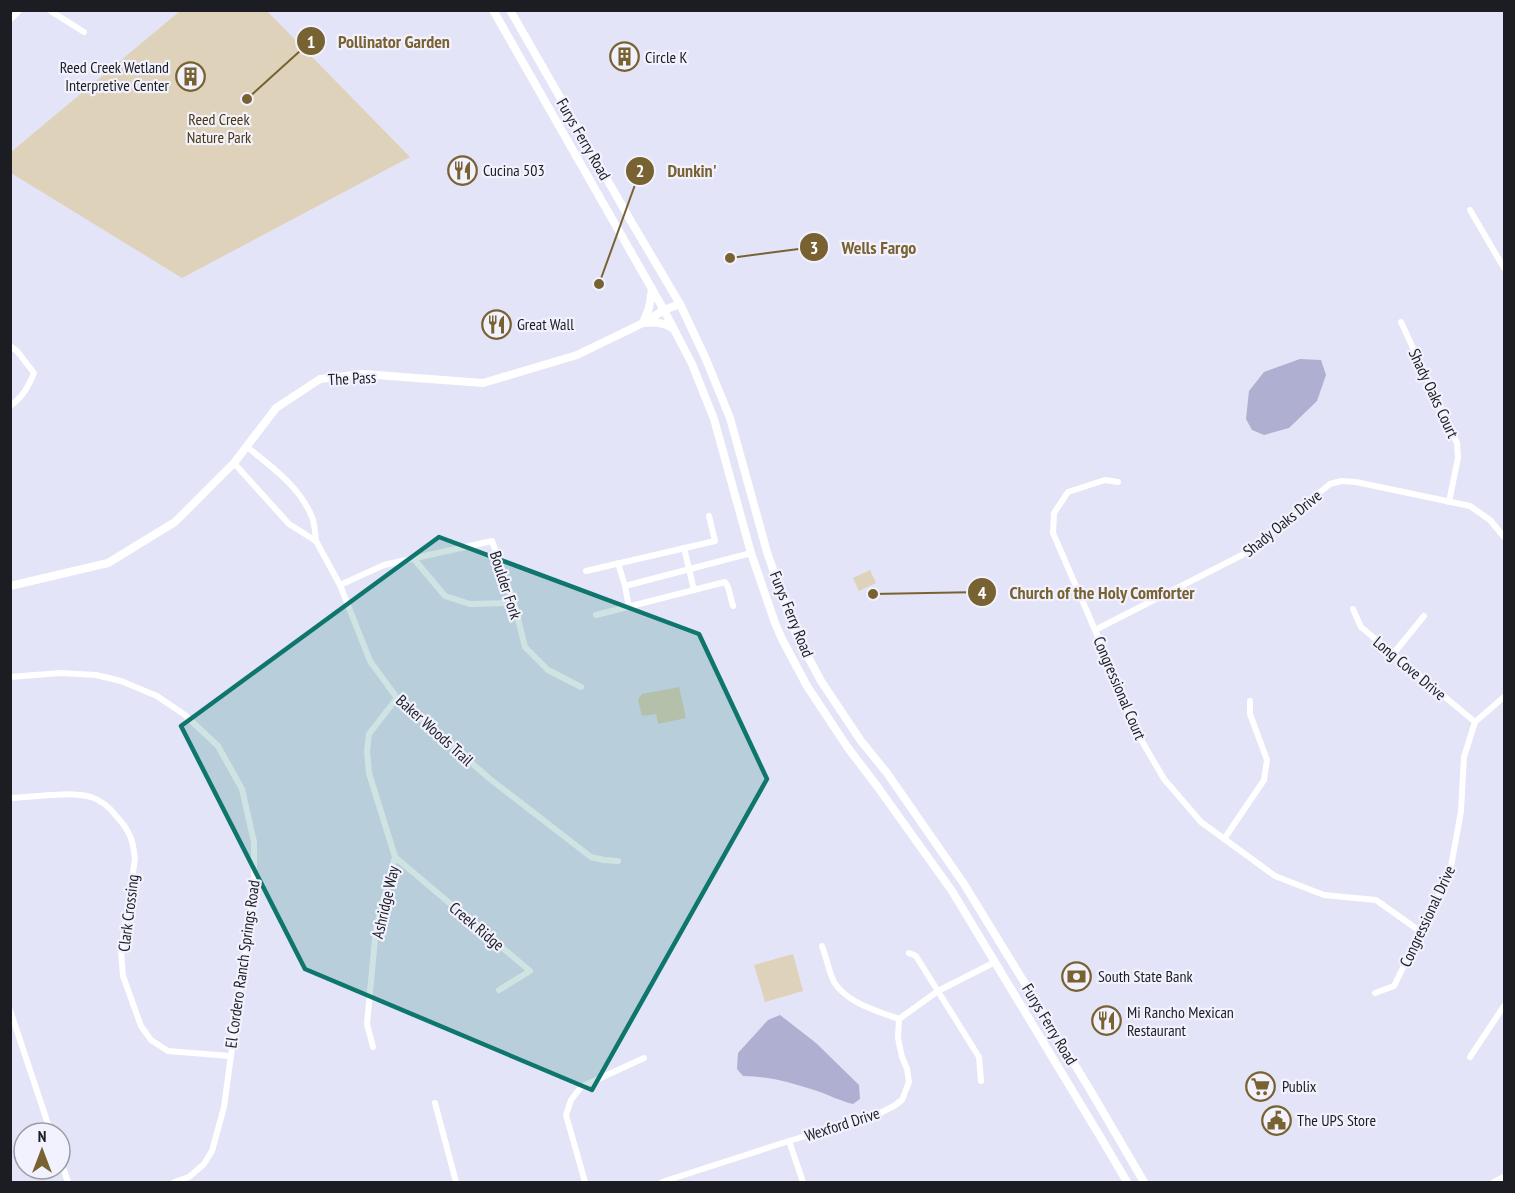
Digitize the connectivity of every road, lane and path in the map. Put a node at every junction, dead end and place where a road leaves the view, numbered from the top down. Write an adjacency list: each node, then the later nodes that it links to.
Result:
1 (20, 10): 5 (street)
2 (49, 10): 6 (street)
3 (493, 10): 8 (main road, Furys Ferry Road)
4 (510, 10): 7 (main road, Furys Ferry Road)
5 (10, 20)
6 (84, 32)
7 (551, 83): 8 (main road); 12 (main road, Furys Ferry Road)
8 (538, 90): 11 (main road, Furys Ferry Road)
9 (1470, 210): 10 (street)
10 (1504, 268)
11 (652, 289): 13 (main road, Furys Ferry Road); 15 (main road)
12 (680, 304): 13 (street, The Pass); 79 (main road, Furys Ferry Road)
13 (664, 310): 15 (street, The Pass); 16 (main road, Furys Ferry Road)
14 (1401, 322): 22 (street, Shady Oaks Court)
15 (643, 323): 16 (main road); 19 (street, The Pass)
16 (674, 330): 27 (main road, Furys Ferry Road)
17 (10, 346): 18 (street)
18 (10, 406)
19 (247, 447): 20 (street, The Pass); 25 (street, Baker Woods Trail)
20 (234, 463): 25 (street, Baker Woods Trail); 32 (street, The Pass)
21 (1118, 482): 42 (street, Congressional Court)
22 (1449, 502): 24 (street, Shady Oaks Drive); 42 (street, Shady Oaks Drive)
23 (709, 516): 26 (street)
24 (1504, 537)
25 (316, 541): 33 (street, Baker Woods Trail)
26 (684, 548): 29 (street); 30 (street)
27 (751, 553): 30 (street); 57 (main road, Furys Ferry Road)
28 (413, 558): 33 (street, Boulder Fork); 36 (street); 36 (street, Boulder Fork)
29 (618, 563): 31 (street); 34 (street)
30 (689, 568): 34 (street); 35 (street)
31 (586, 571)
32 (10, 585)
33 (340, 585): 47 (street, Baker Woods Trail)
34 (625, 586): 38 (street)
35 (694, 590): 37 (street); 38 (street)
36 (514, 603): 45 (street, Boulder Fork)
37 (733, 606)
38 (629, 607): 40 (street)
39 (1353, 609): 43 (street, Long Cove Drive)
40 (596, 615)
41 (1424, 616): 43 (street)
42 (1095, 630): 51 (street, Congressional Court)
43 (1393, 654): 49 (street, Long Cove Drive)
44 (10, 677): 65 (street, El Cordero Ranch Springs Road)
45 (581, 687)
46 (1504, 697): 49 (street)
47 (397, 698): 52 (street, Ashridge Way); 53 (street, Baker Woods Trail)
48 (1250, 701): 51 (street)
49 (1475, 722): 54 (street, Congressional Drive)
50 (10, 798): 65 (street, Clark Crossing)
51 (1224, 839): 54 (street, Congressional Court)
52 (395, 857): 58 (street, Creek Ridge); 64 (street, Ashridge Way)
53 (618, 861)
54 (1421, 932): 60 (street, Congressional Drive)
55 (822, 946): 63 (street)
56 (909, 953): 59 (street)
57 (994, 962): 59 (street); 78 (main road, Furys Ferry Road)
58 (499, 990)
59 (938, 991): 63 (street); 68 (street)
60 (1375, 993)
61 (1504, 1006): 66 (street)
62 (10, 1010): 70 (street)
63 (898, 1019): 71 (street, Wexford Drive)
64 (373, 1047)
65 (230, 1056): 73 (street, El Cordero Ranch Springs Road)
66 (1470, 1057)
67 (644, 1058): 75 (street)
68 (981, 1081)
69 (435, 1103): 74 (street)
70 (47, 1121)
71 (789, 1141): 76 (street, Wexford Drive); 77 (street)
72 (1504, 1177): 80 (street)
73 (174, 1182)
74 (456, 1182)
75 (585, 1182)
76 (662, 1182)
77 (803, 1182)
78 (1126, 1182)
79 (1144, 1182)
80 (1494, 1182)

